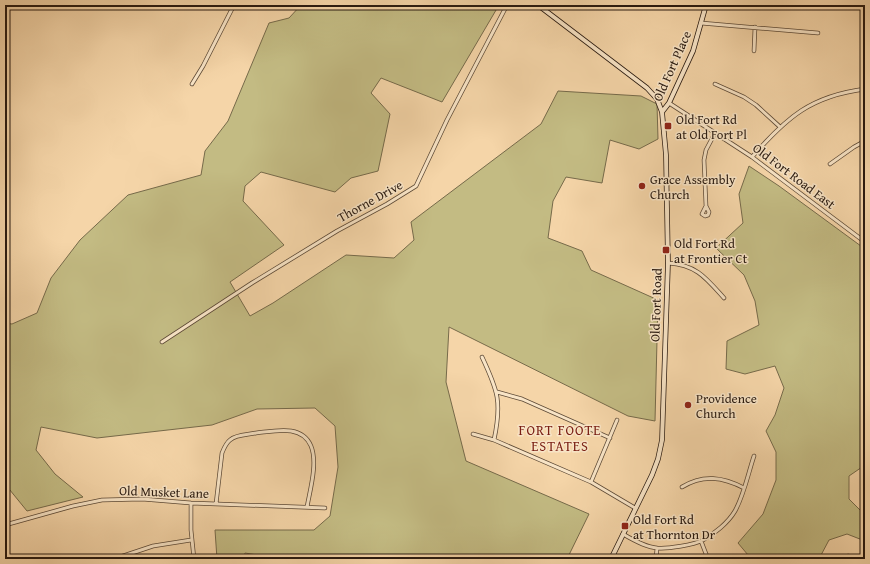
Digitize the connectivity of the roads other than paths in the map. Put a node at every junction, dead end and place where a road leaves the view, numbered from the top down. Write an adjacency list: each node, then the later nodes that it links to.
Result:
1 (234, 5): 9 (street)
2 (507, 5): 23 (street, Thorne Drive)
3 (538, 5): 13 (main road, Old Fort Road)
4 (706, 5): 5 (main road, Old Fort Place)
5 (701, 23): 6 (street); 12 (main road, Old Fort Place)
6 (755, 27): 7 (street); 8 (street)
7 (818, 33)
8 (754, 51)
9 (192, 84)
10 (715, 84): 14 (street)
11 (865, 89): 14 (street)
12 (669, 103): 13 (main road, Old Fort Place); 15 (street, Old Fort Road East)
13 (662, 112): 21 (main road, Old Fort Road)
14 (779, 126): 17 (street)
15 (715, 133): 17 (street, Old Fort Road East); 19 (street)
16 (865, 141): 18 (street)
17 (752, 157): 20 (street, Old Fort Road East)
18 (830, 164)
19 (706, 206)
20 (865, 242)
21 (668, 263): 22 (street); 38 (main road, Old Fort Road)
22 (724, 298)
23 (162, 342)
24 (482, 357): 25 (street)
25 (497, 392): 28 (street); 29 (street)
26 (617, 420): 28 (street)
27 (473, 434): 29 (street)
28 (610, 438): 31 (street)
29 (494, 440): 31 (street)
30 (754, 456): 33 (street)
31 (591, 482): 38 (street)
32 (682, 487): 33 (street)
33 (744, 488): 42 (street)
34 (191, 503): 35 (street, Old Musket Lane); 39 (street, Old Musket Lane); 41 (street)
35 (216, 504): 36 (street, Old Musket Lane); 36 (street)
36 (307, 507): 37 (street, Old Musket Lane)
37 (325, 508)
38 (636, 508): 40 (main road, Old Fort Road)
39 (5, 525)
40 (623, 534): 43 (street); 47 (main road, Old Fort Road)
41 (191, 540): 45 (street); 46 (street)
42 (701, 541): 43 (street); 49 (street)
43 (657, 548): 48 (street)
44 (848, 556): 50 (street)
45 (114, 559)
46 (194, 559)
47 (612, 559)
48 (656, 559)
49 (708, 559)
50 (865, 559)

